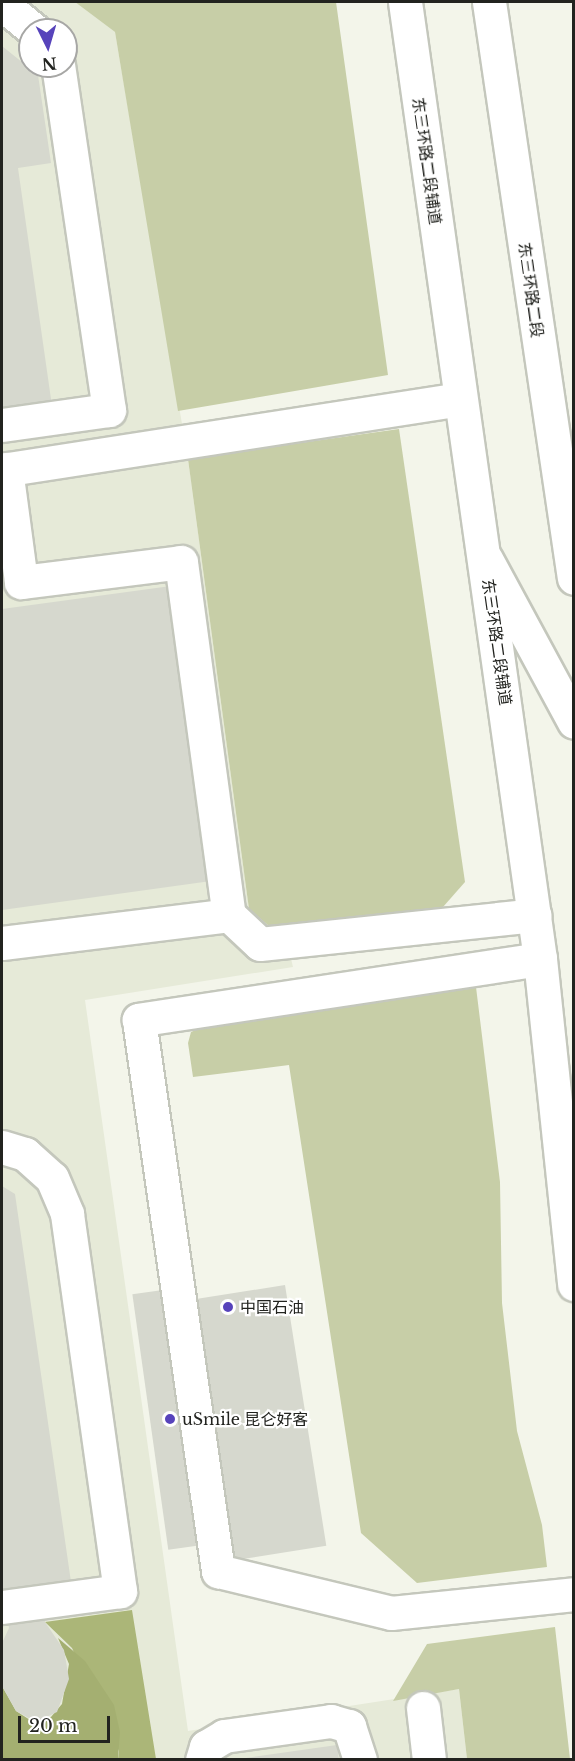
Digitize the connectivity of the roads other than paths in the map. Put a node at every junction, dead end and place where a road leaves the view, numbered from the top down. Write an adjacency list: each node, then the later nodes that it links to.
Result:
1 (405, 2): 6 (main road, 东三环路二段辅道)
2 (489, 2): 10 (main road, 东三环路二段)
3 (2, 4): 4 (main road)
4 (19, 18)
5 (60, 78): 7 (main road)
6 (460, 399): 8 (main road); 9 (main road, 东三环路二段辅道)
7 (2, 425)
8 (4, 469): 12 (main road)
9 (486, 559): 11 (main road); 13 (main road, 东三环路二段辅道)
10 (573, 578)
11 (573, 722)
12 (229, 915): 13 (main road); 14 (main road)
13 (534, 915): 15 (main road, 东三环路二段辅道)
14 (2, 944)
15 (540, 959): 17 (main road, 东三环路二段辅道); 18 (main road)
16 (2, 1147): 19 (main road)
17 (573, 1284)
18 (573, 1594)
19 (2, 1607)
20 (423, 1708): 23 (main road)
21 (202, 1760): 22 (main road)
22 (360, 1760)
23 (429, 1760)

